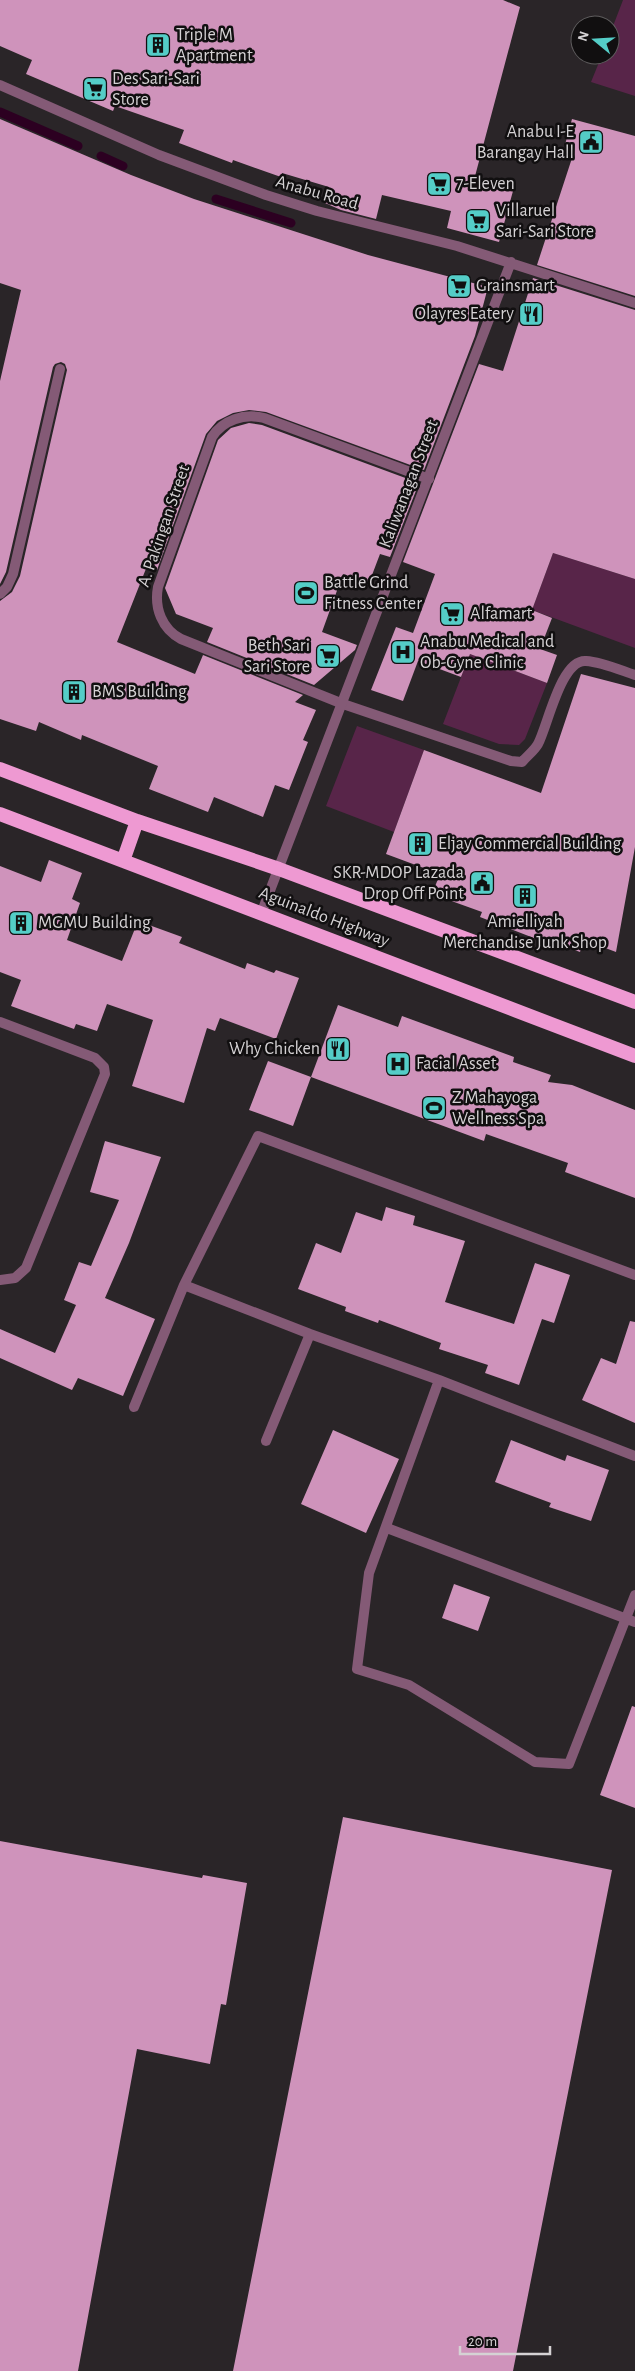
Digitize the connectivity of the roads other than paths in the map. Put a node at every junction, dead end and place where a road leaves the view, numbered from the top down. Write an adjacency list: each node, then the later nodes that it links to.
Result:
1 (0, 85): 2 (street, Anabu Road)
2 (511, 262): 3 (street, Anabu Road); 5 (street, Kaliwanagan Street)
3 (635, 303)
4 (60, 369): 6 (street)
5 (429, 479): 8 (street, Kaliwanagan Street); 8 (street, A. Pakingan Street)
6 (0, 594)
7 (635, 674): 8 (street, A. Pakingan Street)
8 (343, 704): 13 (street, Kaliwanagan Street)
9 (0, 769): 11 (highway, Aguinaldo Highway)
10 (0, 814): 12 (highway, Aguinaldo Highway)
11 (138, 821): 12 (highway); 13 (highway, Aguinaldo Highway)
12 (123, 861): 14 (highway, Aguinaldo Highway)
13 (279, 869): 14 (street, Kaliwanagan Street); 15 (highway, Aguinaldo Highway)
14 (261, 914): 17 (highway, Aguinaldo Highway)
15 (635, 1002)
16 (0, 1022): 19 (street)
17 (635, 1056)
18 (635, 1275): 20 (street)
19 (0, 1280)
20 (184, 1285): 21 (street); 23 (street)
21 (310, 1334): 22 (street); 24 (street)
22 (438, 1380): 25 (street); 26 (street)
23 (134, 1407)
24 (266, 1440)
25 (635, 1456)
26 (387, 1528): 28 (street); 28 (street)
27 (635, 1595): 28 (street)
28 (631, 1620)

